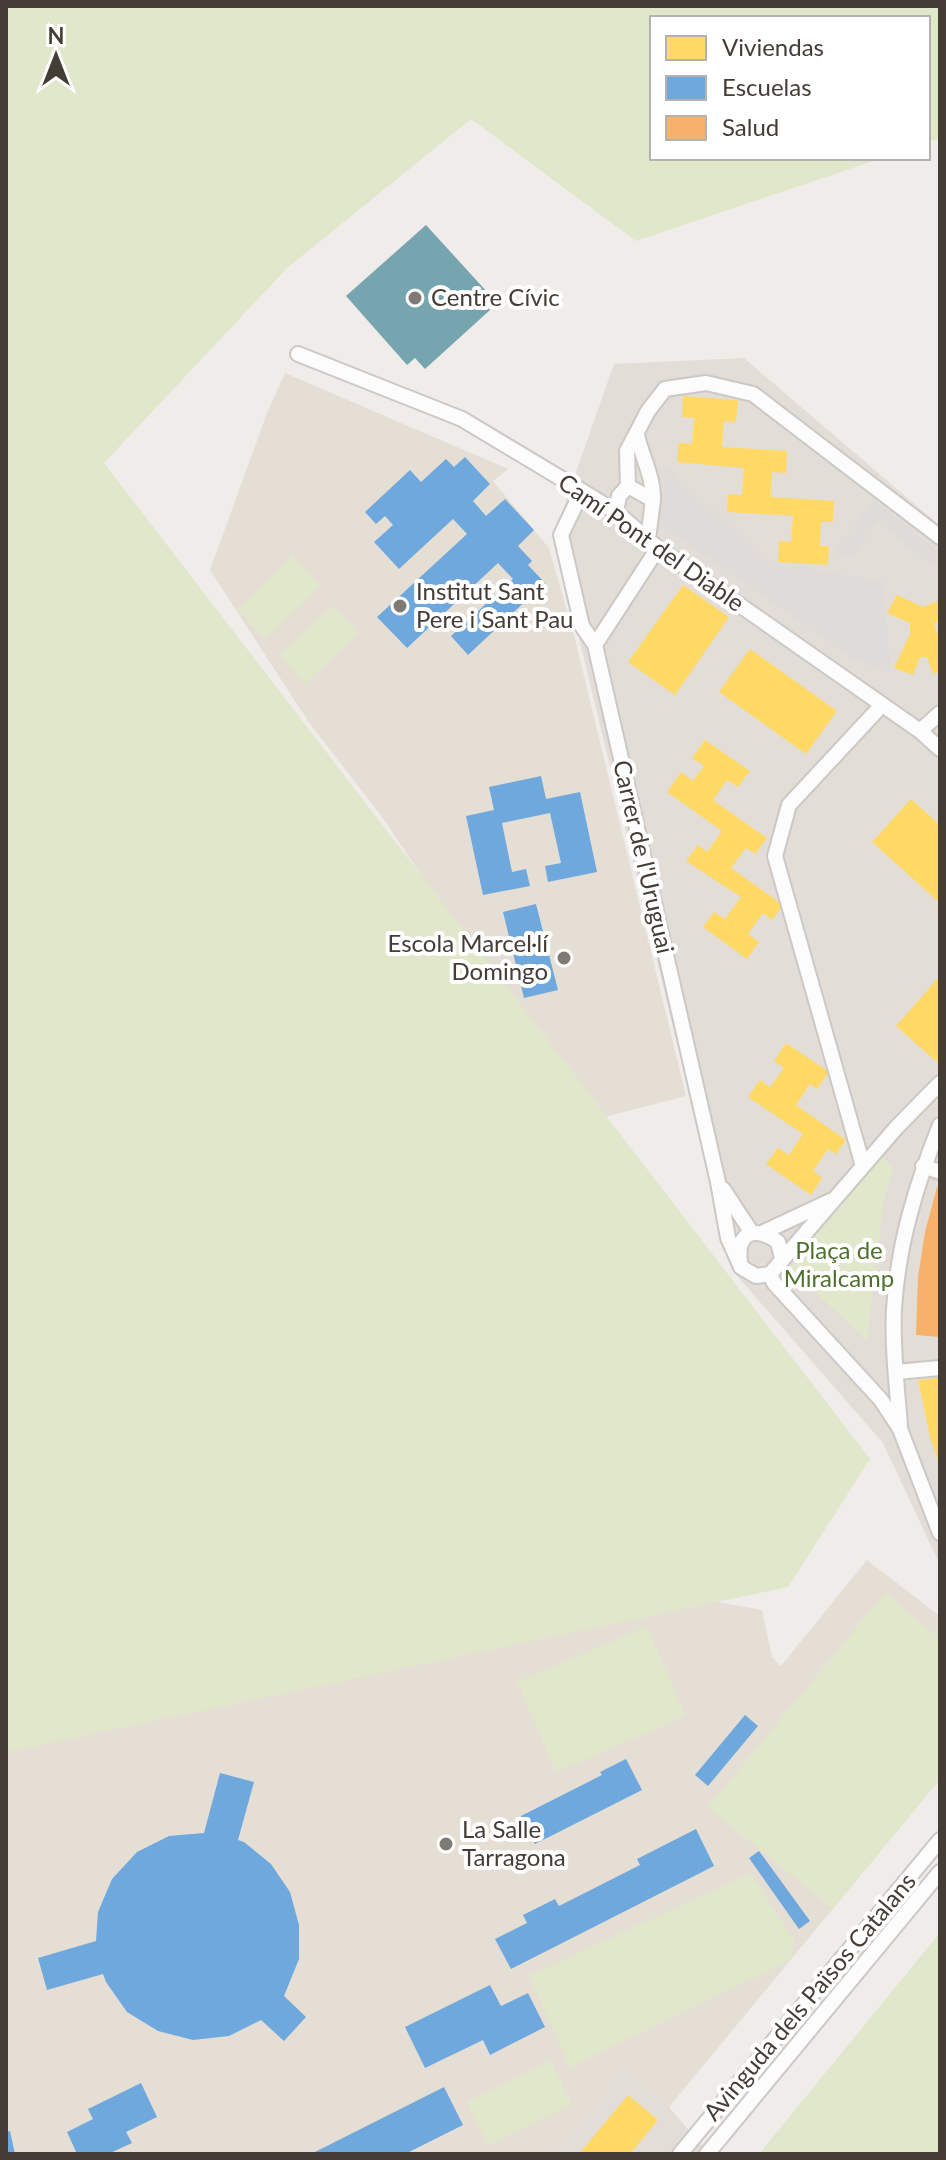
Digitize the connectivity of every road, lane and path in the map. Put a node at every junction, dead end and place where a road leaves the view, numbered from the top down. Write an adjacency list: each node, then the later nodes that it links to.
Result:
1 (298, 354): 4 (street, Camí Pont del Diable)
2 (637, 435): 3 (street); 5 (street); 7 (street)
3 (628, 486): 5 (street); 6 (street)
4 (582, 491): 6 (street, Camí Pont del Diable); 9 (street, Carrer de l'Uruguai)
5 (653, 500): 8 (street)
6 (616, 512): 8 (street, Camí Pont del Diable)
7 (940, 537)
8 (653, 543): 9 (street); 10 (street, Camí Pont del Diable)
9 (595, 645): 19 (street, Carrer de l'Uruguai)
10 (882, 705): 12 (street, Camí Pont del Diable); 16 (street)
11 (940, 713): 12 (street)
12 (920, 731): 13 (street, Camí Pont del Diable)
13 (940, 749)
14 (940, 1083): 16 (street)
15 (940, 1125): 17 (street)
16 (863, 1166): 20 (street)
17 (923, 1166): 18 (street); 26 (street)
18 (940, 1172)
19 (718, 1182): 21 (street); 23 (street)
20 (834, 1199): 21 (street); 22 (street)
21 (758, 1232): 22 (street); 23 (street)
22 (782, 1258): 24 (street)
23 (741, 1267): 24 (street)
24 (770, 1274): 27 (street)
25 (940, 1368): 26 (street)
26 (896, 1372): 27 (street)
27 (900, 1429): 28 (street)
28 (940, 1533)
29 (940, 1840): 31 (street, Avinguda dels Països Catalans)
30 (940, 1872): 32 (street, Avinguda dels Països Catalans)
31 (680, 2154)
32 (707, 2154)

